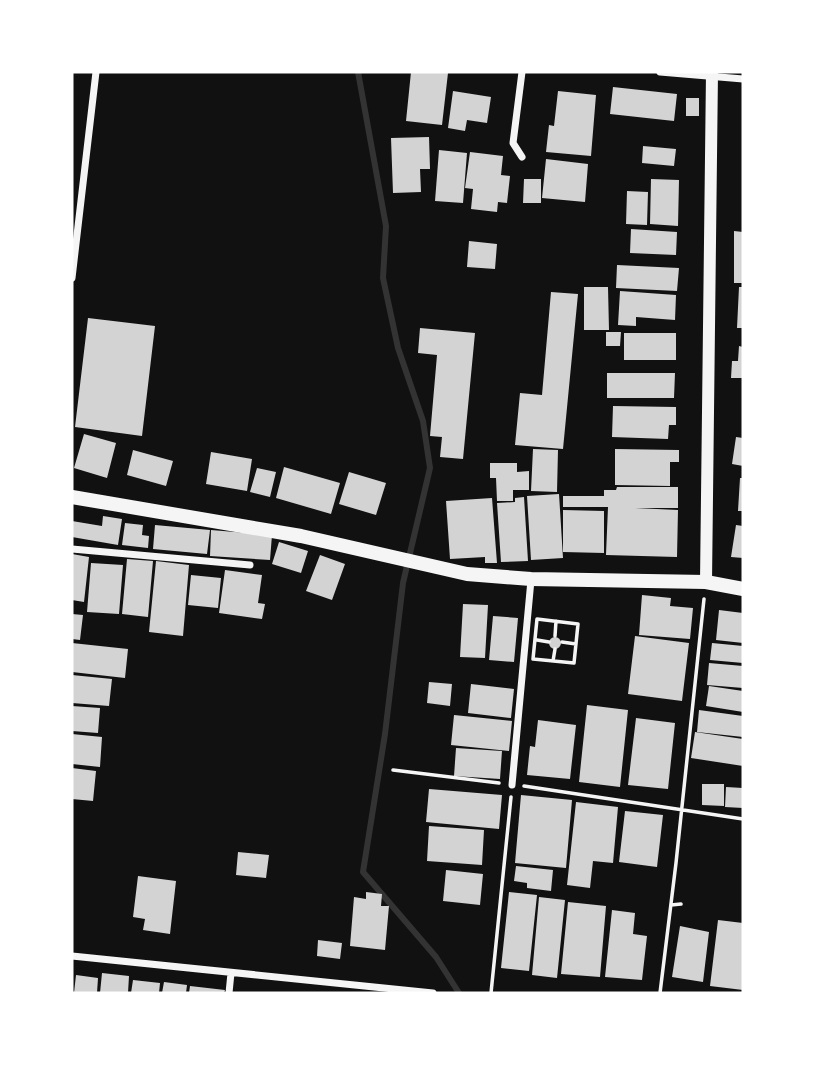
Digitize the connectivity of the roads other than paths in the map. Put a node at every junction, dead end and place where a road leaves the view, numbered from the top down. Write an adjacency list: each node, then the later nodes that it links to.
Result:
1 (96, 72): 7 (street)
2 (522, 72): 6 (street)
3 (660, 72): 4 (street)
4 (712, 74): 5 (street); 12 (street)
5 (743, 79)
6 (522, 157)
7 (72, 278)
8 (72, 497): 11 (main road)
9 (72, 549): 10 (street)
10 (250, 565)
11 (531, 579): 12 (main road); 14 (street)
12 (706, 582): 13 (main road)
13 (743, 589)
14 (512, 785)
15 (72, 956): 16 (street)
16 (231, 973): 17 (street); 18 (street)
17 (229, 993)
18 (433, 993)

